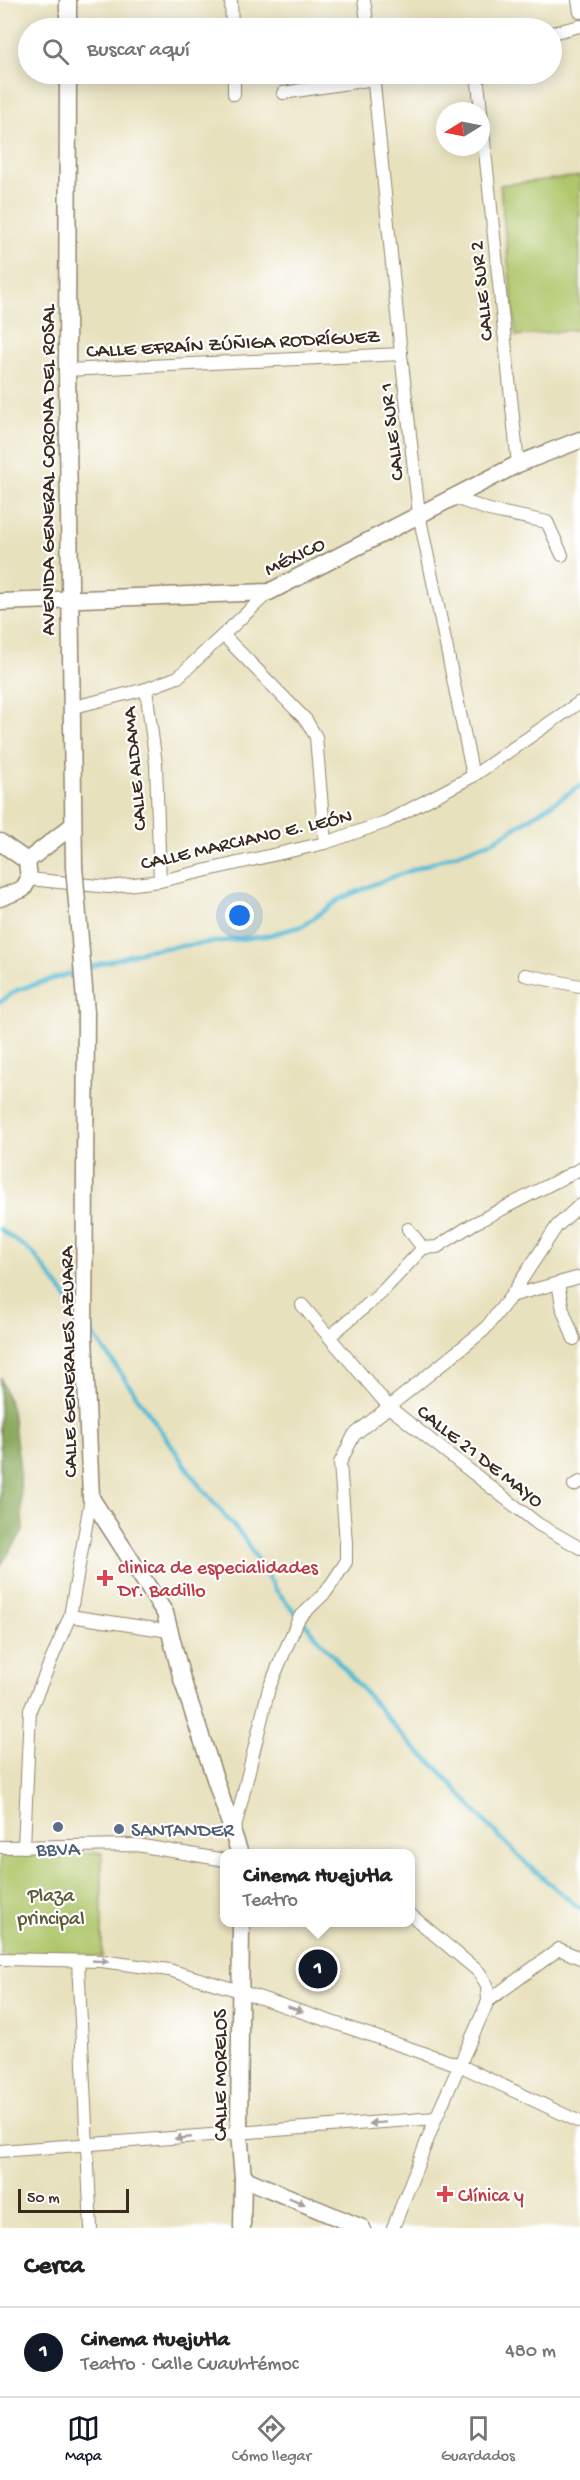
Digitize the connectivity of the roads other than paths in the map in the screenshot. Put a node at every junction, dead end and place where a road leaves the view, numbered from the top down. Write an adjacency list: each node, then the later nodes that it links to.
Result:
1 (68, 0): 6 (main road)
2 (231, 0): 7 (street)
3 (364, 0): 8 (street)
4 (578, 0): 5 (street)
5 (580, 12)
6 (68, 18)
7 (232, 18)
8 (367, 18)
9 (580, 26): 10 (street)
10 (562, 30)
11 (68, 84): 21 (main road, AVENIDA GENERAL CORONA DEL ROSAL)
12 (234, 84): 17 (street)
13 (331, 84): 16 (street)
14 (375, 84): 20 (street, CALLE SUR 1)
15 (478, 84): 18 (street, CALLE SUR 2)
16 (283, 93)
17 (234, 94)
18 (480, 102)
19 (486, 156): 23 (street, CALLE SUR 2)
20 (401, 354): 21 (street, CALLE EFRAÍN ZÚÑIGA RODRÍGUEZ); 25 (street, CALLE SUR 1)
21 (67, 370): 28 (main road, AVENIDA GENERAL CORONA DEL ROSAL)
22 (580, 440): 23 (main road, MÉXICO)
23 (518, 464): 24 (main road, MÉXICO)
24 (452, 497): 25 (main road, MÉXICO); 26 (street)
25 (419, 514): 27 (main road, MÉXICO); 34 (street, CALLE SUR 1)
26 (562, 555)
27 (269, 592): 28 (main road, MÉXICO); 30 (street)
28 (69, 599): 29 (main road, MÉXICO); 33 (main road, AVENIDA GENERAL CORONA DEL ROSAL)
29 (0, 602)
30 (224, 636): 31 (street); 37 (street)
31 (146, 689): 33 (street); 40 (street, CALLE ALDAMA)
32 (580, 702): 34 (street, CALLE MARCIANO E. LEÓN)
33 (70, 708): 35 (main road, AVENIDA GENERAL CORONA DEL ROSAL)
34 (472, 776): 37 (street, CALLE MARCIANO E. LEÓN)
35 (73, 825): 38 (main road); 39 (main road, AVENIDA GENERAL CORONA DEL ROSAL)
36 (0, 842): 38 (main road)
37 (325, 843): 40 (street, CALLE MARCIANO E. LEÓN)
38 (27, 861): 41 (main road)
39 (74, 866): 56 (main road, CALLE GENERALES AZUARA, bridge)
40 (160, 881): 41 (street, CALLE MARCIANO E. LEÓN)
41 (26, 884): 42 (main road)
42 (0, 898)
43 (525, 975): 44 (street)
44 (580, 986)
45 (580, 1169): 48 (street)
46 (580, 1205): 51 (street)
47 (408, 1229): 48 (street)
48 (423, 1248): 53 (street)
49 (580, 1277): 50 (street)
50 (558, 1283): 51 (street); 54 (street)
51 (512, 1296): 55 (street)
52 (302, 1305): 53 (street, CALLE 21 DE MAYO)
53 (329, 1337): 55 (street, CALLE 21 DE MAYO)
54 (574, 1339)
55 (390, 1408): 57 (street, CALLE 21 DE MAYO); 60 (street)
56 (91, 1498): 58 (street, CALLE GENERALES AZUARA); 59 (main road)
57 (580, 1548)
58 (70, 1616): 59 (street); 62 (street, CALLE GENERALES AZUARA)
59 (169, 1631): 60 (main road)
60 (234, 1832): 63 (main road)
61 (0, 1847): 62 (street)
62 (24, 1847): 64 (street)
63 (239, 1849)
64 (220, 1859)
65 (415, 1918): 71 (street)
66 (241, 1927): 70 (main road, CALLE MORELOS)
67 (580, 1958): 71 (street)
68 (0, 1959): 69 (street)
69 (78, 1961): 70 (street, one-way to 70); 76 (street)
70 (240, 1991): 72 (street, one-way to 72); 75 (main road, CALLE MORELOS)
71 (488, 2001): 72 (street)
72 (459, 2065): 73 (street); 74 (street)
73 (436, 2118): 75 (street, one-way to 75); 82 (street)
74 (580, 2122)
75 (239, 2133): 76 (street, one-way to 76); 78 (main road, CALLE MORELOS)
76 (87, 2146): 77 (street); 79 (street)
77 (0, 2151)
78 (243, 2178): 80 (main road, CALLE MORELOS); 81 (main road, one-way to 81)
79 (91, 2228)
80 (242, 2228)
81 (363, 2228)
82 (393, 2228)

